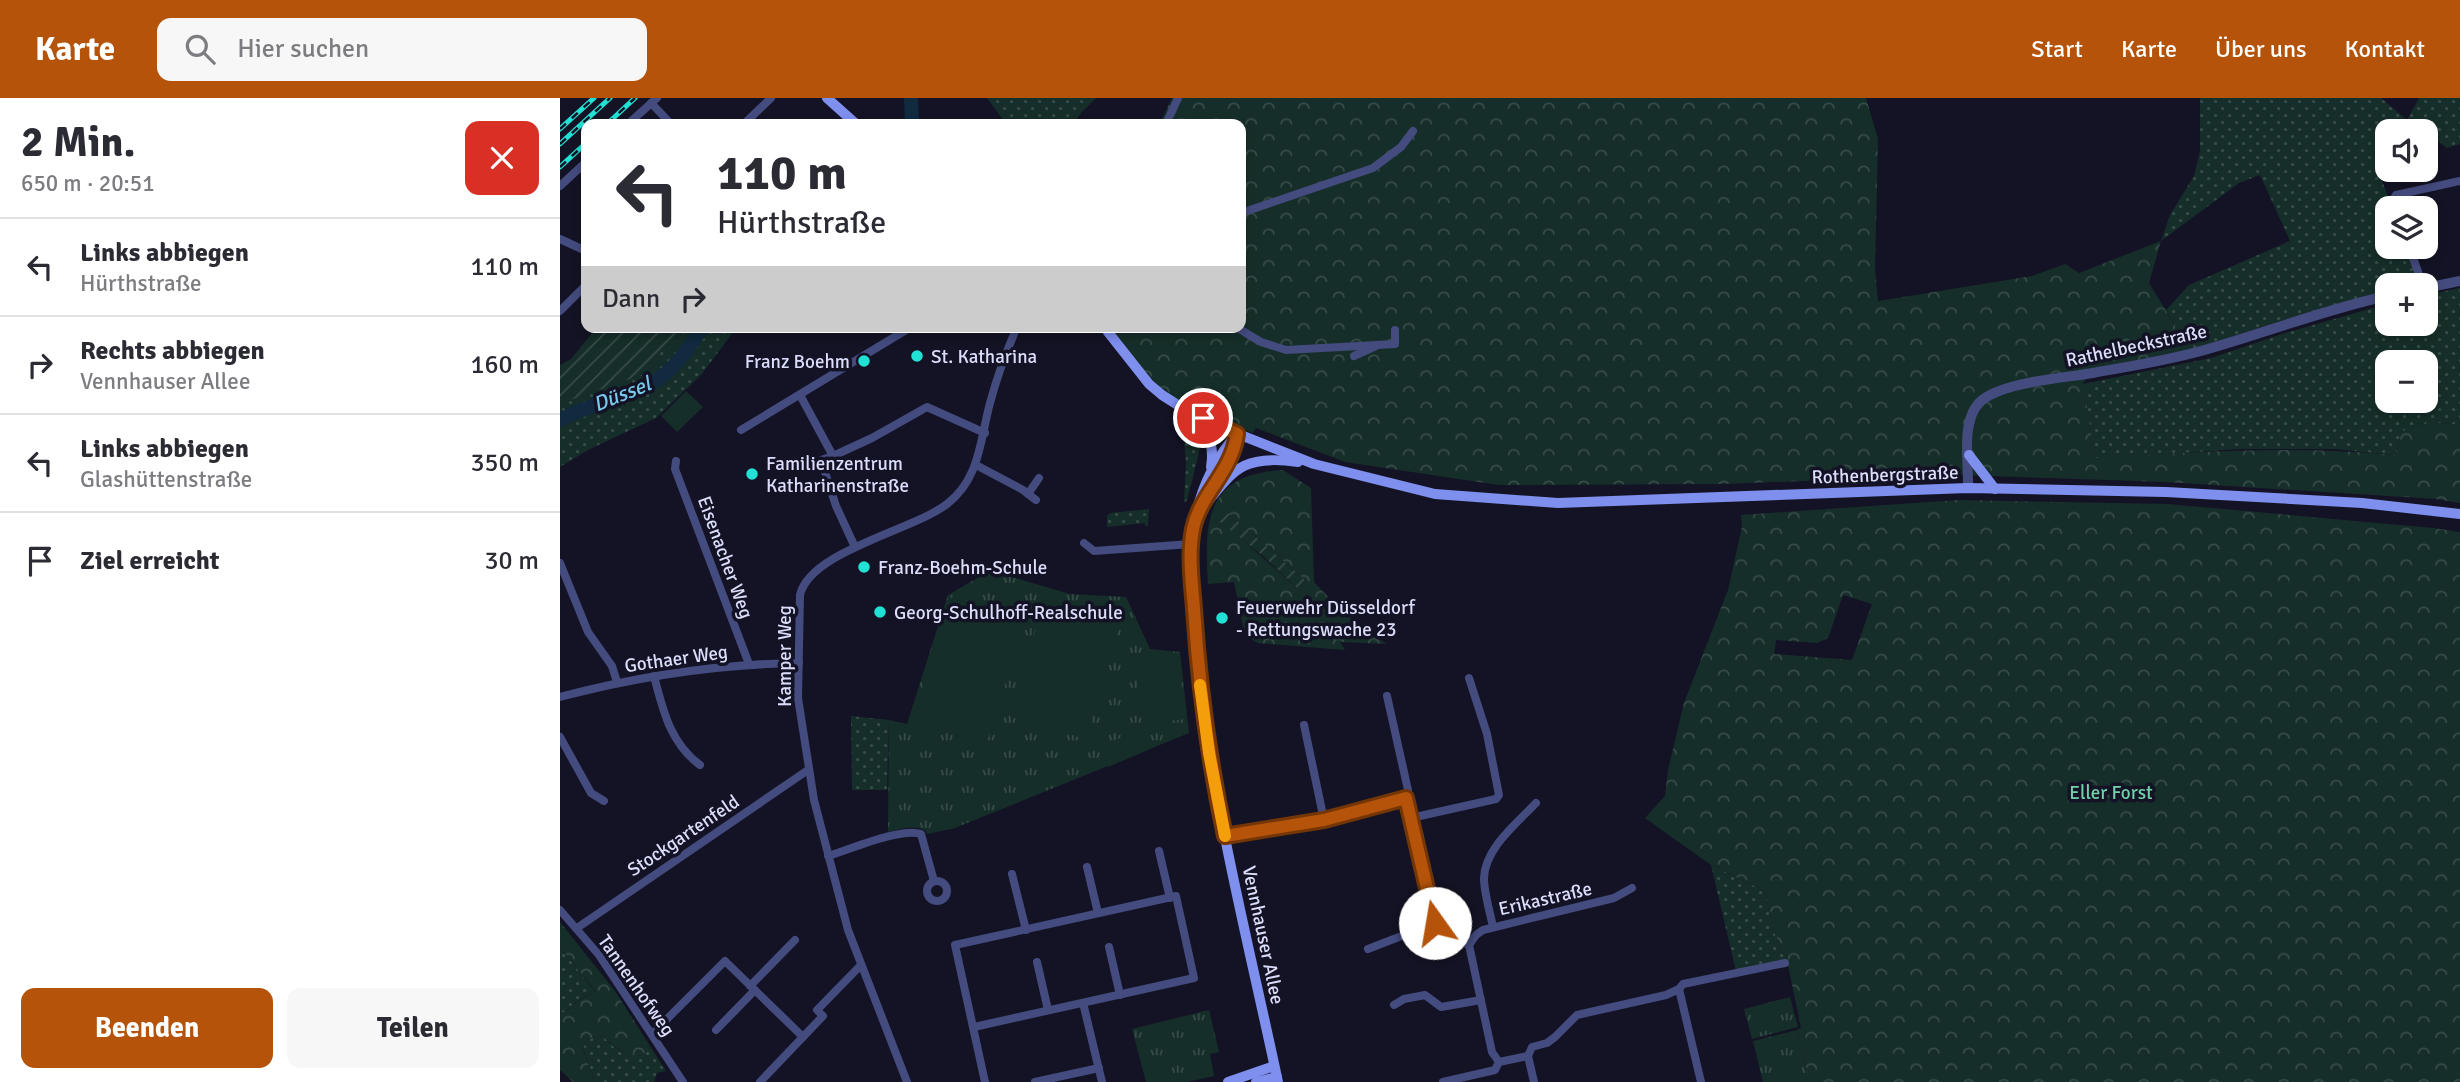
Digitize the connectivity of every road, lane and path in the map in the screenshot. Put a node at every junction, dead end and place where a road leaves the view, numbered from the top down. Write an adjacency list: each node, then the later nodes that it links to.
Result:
1 (771, 98): 7 (street)
2 (827, 98): 8 (main road)
3 (1178, 98): 9 (street)
4 (654, 100): 5 (street); 6 (street)
5 (633, 119)
6 (667, 119)
7 (749, 119)
8 (850, 119)
9 (1168, 119)
10 (1413, 131): 15 (street)
11 (581, 167): 13 (street)
12 (2460, 181): 14 (street)
13 (560, 186)
14 (2395, 196)
15 (1246, 211)
16 (560, 239): 17 (street)
17 (581, 249)
18 (2460, 281): 19 (street)
19 (2438, 284)
20 (581, 290): 22 (street)
21 (2375, 299): 36 (street, Rathelbeckstraße)
22 (560, 311)
23 (1395, 330): 28 (street)
24 (901, 333): 30 (street)
25 (1015, 333): 33 (street, Kamper Weg)
26 (1109, 333): 31 (main road)
27 (1246, 333): 28 (street)
28 (1379, 344): 29 (street)
29 (1354, 356)
30 (800, 395): 32 (street); 35 (street)
31 (1177, 405): 34 (main road, Rothenbergstraße); 41 (main road)
32 (741, 430)
33 (985, 433): 35 (street); 40 (street, Kamper Weg)
34 (1237, 434): 39 (main road, Rothenbergstraße); 41 (main road, Vennhauser Allee); 45 (main road, Vennhauser Allee)
35 (833, 456): 49 (street)
36 (1969, 456): 43 (street, Rathelbeckstraße); 44 (main road)
37 (676, 461): 52 (street, Eisenacher Weg)
38 (1253, 462): 39 (main road, Rothenbergstraße); 45 (main road, Vennhauser Allee)
39 (1314, 464): 43 (main road, Rothenbergstraße)
40 (976, 465): 42 (street); 49 (street, Kamper Weg)
41 (1209, 477): 45 (main road, Vennhauser Allee)
42 (1039, 478)
43 (1968, 488): 44 (main road, Rothenbergstraße)
44 (1995, 489): 46 (main road, Rothenbergstraße)
45 (1197, 514): 48 (main road, Vennhauser Allee)
46 (2460, 514)
47 (1084, 543): 48 (street)
48 (1191, 544): 67 (main road, Vennhauser Allee)
49 (855, 547): 51 (street, Kamper Weg)
50 (560, 562): 55 (street)
51 (799, 663): 52 (street, Gothaer Weg); 61 (street, Kamper Weg)
52 (749, 664): 53 (street, Gothaer Weg)
53 (654, 676): 55 (street, Gothaer Weg); 60 (street)
54 (1469, 678): 65 (street)
55 (617, 682): 57 (street, Gothaer Weg)
56 (1387, 696): 62 (street)
57 (560, 697)
58 (1304, 725): 66 (street)
59 (560, 737): 63 (street)
60 (700, 765)
61 (808, 769): 69 (street, Kamper Weg); 79 (street, Stockgartenfeld)
62 (1406, 798): 65 (street); 66 (street)
63 (604, 801)
64 (1536, 803): 78 (street)
65 (1410, 818): 77 (street)
66 (1324, 820): 67 (street)
67 (1225, 836): 102 (main road, Vennhauser Allee)
68 (1159, 851): 74 (street)
69 (828, 856): 72 (street); 87 (street, Kamper Weg)
70 (1087, 867): 76 (street)
71 (1012, 874): 80 (street)
72 (934, 881)
73 (1632, 888): 78 (street, Erikastraße)
74 (1170, 898): 76 (street); 90 (street)
75 (560, 910): 79 (street, Tannenhofweg)
76 (1098, 913): 80 (street)
77 (1435, 923): 82 (street); 84 (street)
78 (1493, 927): 82 (street, Erikastraße)
79 (577, 928): 97 (street, Tannenhofweg)
80 (1026, 930): 95 (street)
81 (795, 940): 88 (street)
82 (1469, 945): 91 (street)
83 (1109, 947): 90 (street)
84 (1368, 949)
85 (1037, 962): 94 (street)
86 (1785, 963): 89 (street)
87 (861, 965): 98 (street); 105 (street, Kamper Weg)
88 (752, 988): 96 (street); 97 (street); 98 (street)
89 (1679, 989): 99 (street); 113 (street)
90 (1120, 995): 92 (street)
91 (1481, 1000): 93 (street); 100 (street)
92 (1083, 1003): 94 (street); 101 (street)
93 (1394, 1004)
94 (1048, 1010): 95 (street)
95 (974, 1027): 106 (street)
96 (716, 1030)
97 (652, 1034): 103 (street, Tannenhofweg)
98 (803, 1037): 104 (street)
99 (1528, 1056): 100 (street); 112 (street)
100 (1499, 1062): 111 (street)
101 (1099, 1068): 107 (street); 108 (street)
102 (1276, 1075): 109 (main road); 110 (main road)
103 (683, 1082)
104 (760, 1082)
105 (907, 1082)
106 (985, 1082)
107 (1035, 1082)
108 (1102, 1082)
109 (1228, 1082)
110 (1256, 1082)
111 (1444, 1082)
112 (1534, 1082)
113 (1701, 1082)

